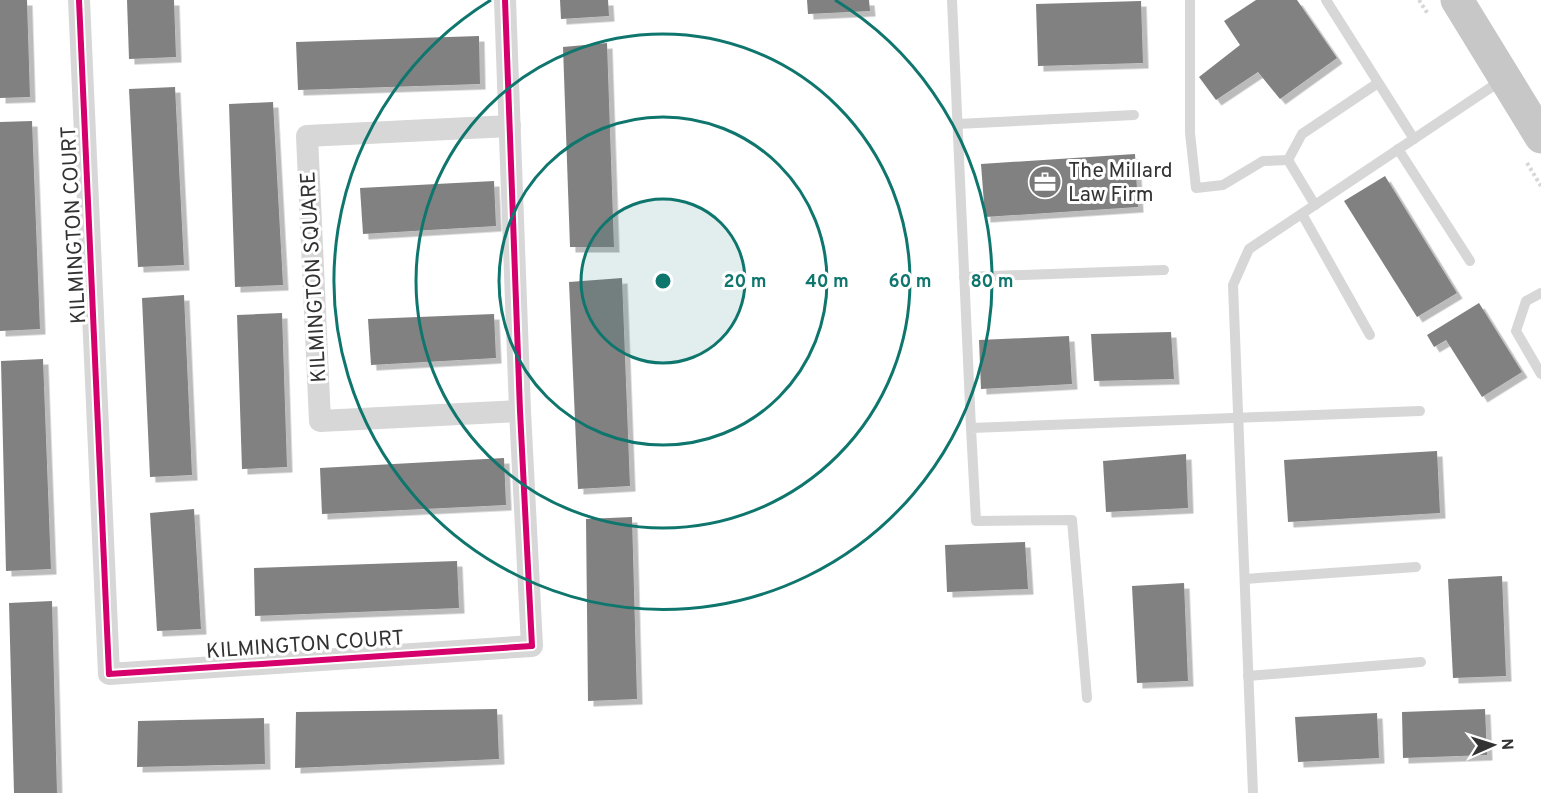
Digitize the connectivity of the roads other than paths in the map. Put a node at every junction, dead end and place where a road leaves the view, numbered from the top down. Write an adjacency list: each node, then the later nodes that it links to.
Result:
1 (79, 0): 24 (street, KILMINGTON COURT)
2 (505, 0): 11 (street, KILMINGTON COURT)
3 (952, 0): 10 (lane)
4 (1190, 0): 15 (lane)
5 (1326, 0): 8 (lane)
6 (1457, 0): 7 (highway)
7 (1505, 78): 12 (highway); 13 (lane)
8 (1378, 83): 13 (lane); 15 (lane)
9 (1134, 115): 10 (lane)
10 (957, 124): 20 (lane)
11 (510, 126): 24 (street, KILMINGTON COURT); 24 (street, KILMINGTON SQUARE)
12 (1541, 137)
13 (1414, 139): 14 (lane)
14 (1398, 149): 16 (lane); 18 (lane)
15 (1288, 160): 16 (lane)
16 (1316, 205): 17 (lane)
17 (1302, 214): 22 (lane); 26 (lane)
18 (1470, 261)
19 (1164, 270): 20 (lane)
20 (964, 277): 27 (lane)
21 (1541, 293): 23 (lane)
22 (1370, 335)
23 (1541, 374)
24 (520, 411)
25 (1420, 411): 26 (lane)
26 (1238, 418): 27 (lane); 29 (lane)
27 (971, 428): 32 (lane)
28 (1416, 567): 29 (lane)
29 (1245, 579): 31 (lane)
30 (1421, 662): 31 (lane)
31 (1248, 676): 33 (lane)
32 (1087, 698)
33 (1254, 793)

